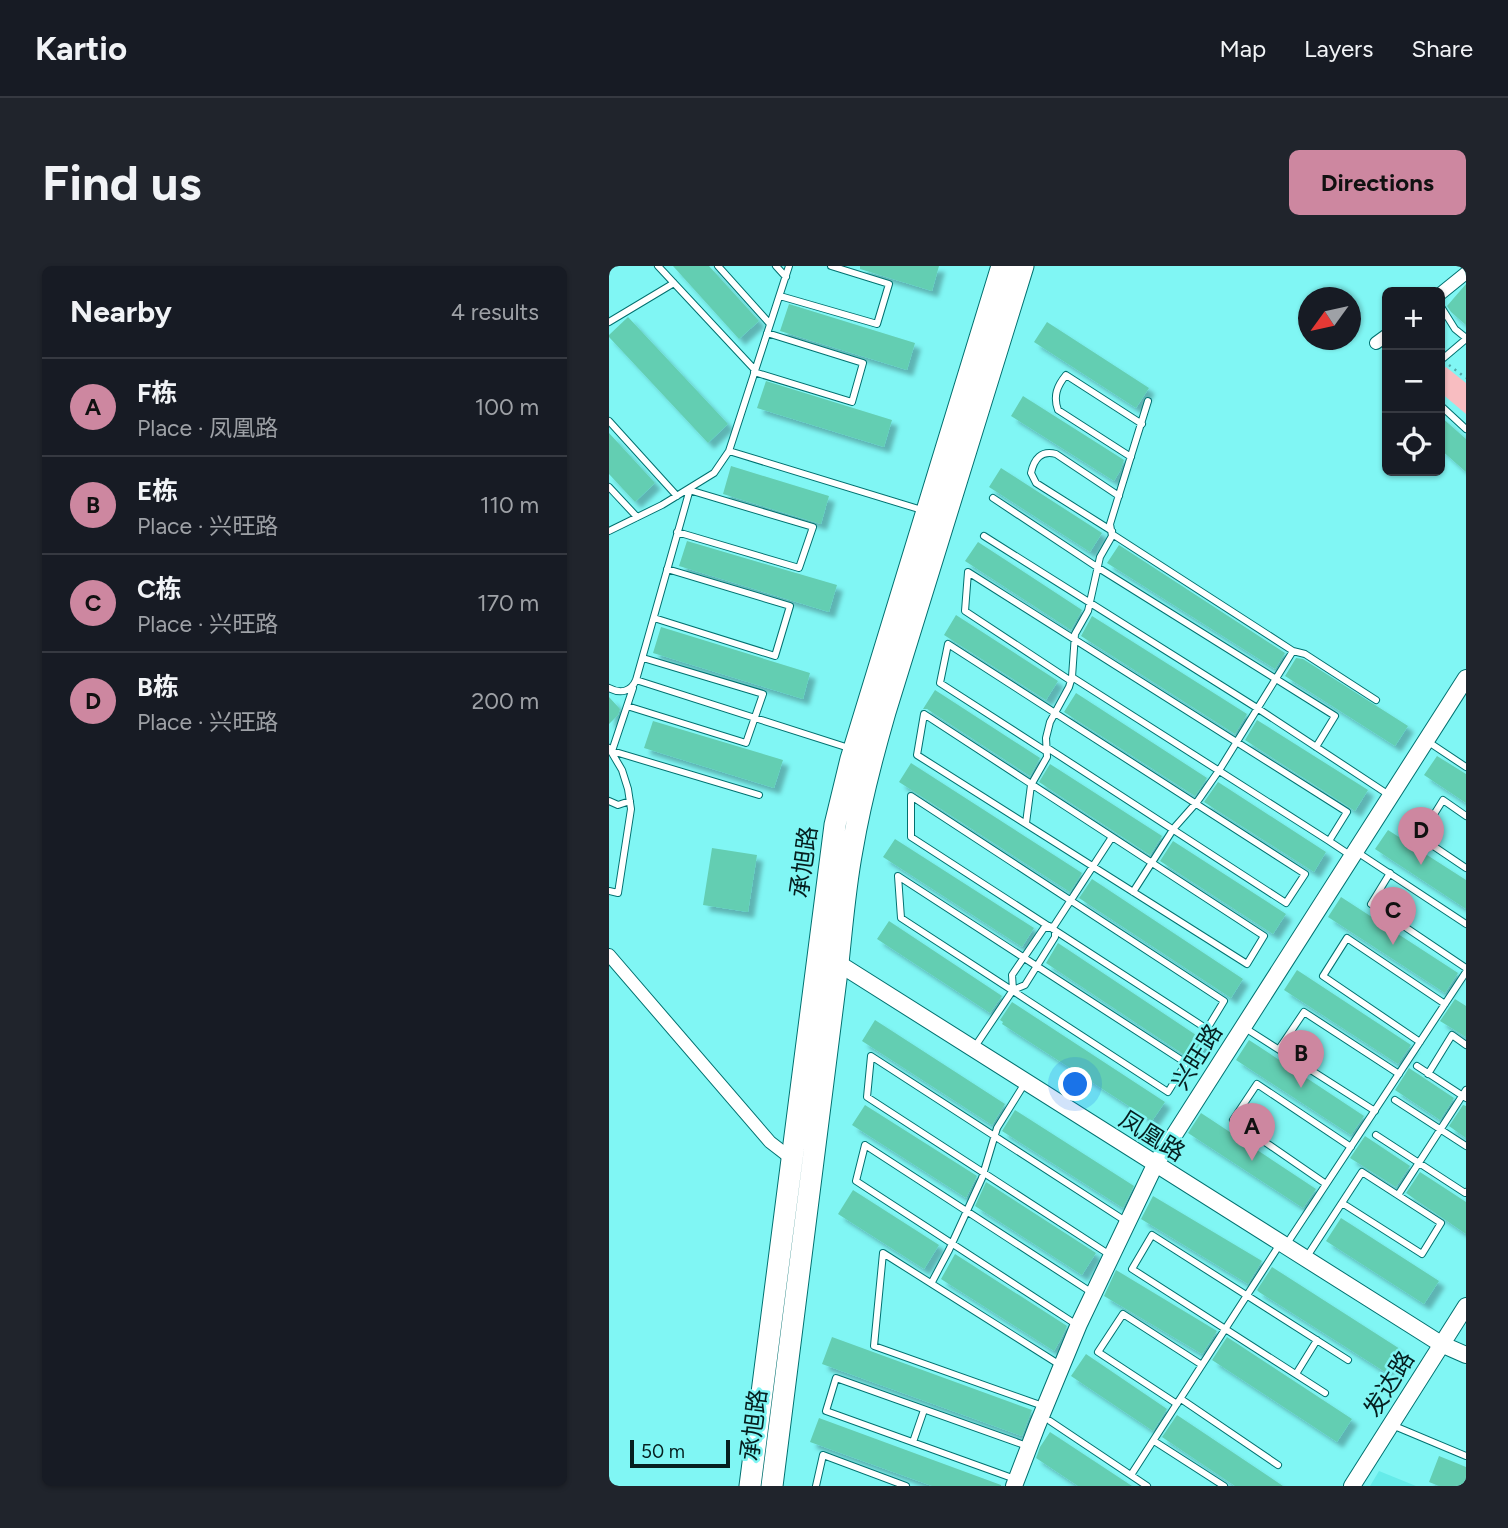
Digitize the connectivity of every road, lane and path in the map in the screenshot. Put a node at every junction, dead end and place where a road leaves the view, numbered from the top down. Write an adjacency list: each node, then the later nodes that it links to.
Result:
1 (658, 266): 10 (lane)
2 (718, 266): 15 (lane)
3 (776, 266): 9 (lane)
4 (789, 266): 9 (lane)
5 (831, 266): 12 (lane)
6 (1003, 266): 36 (main road, 承旭路)
7 (1023, 266): 91 (main road, 承旭路)
8 (1466, 273): 11 (street)
9 (786, 277): 12 (lane)
10 (674, 283): 14 (lane); 22 (lane)
11 (1445, 290)
12 (780, 296): 15 (lane)
13 (1445, 313): 17 (lane)
14 (609, 322)
15 (770, 324): 16 (lane)
16 (767, 334): 22 (lane); 22 (lane)
17 (1466, 338): 20 (lane)
18 (1382, 339): 19 (street)
19 (1376, 343)
20 (1445, 356)
21 (1445, 363): 23 (path)
22 (755, 371): 29 (lane)
23 (1466, 378)
24 (1149, 401): 27 (lane)
25 (1445, 410): 28 (lane)
26 (609, 421): 33 (lane)
27 (1142, 424): 30 (lane); 30 (lane)
28 (1466, 429)
29 (729, 451): 32 (lane); 36 (lane)
30 (1131, 457): 34 (lane)
31 (609, 487): 37 (lane)
32 (689, 489): 33 (lane); 39 (lane); 39 (lane)
33 (677, 496): 37 (lane)
34 (1119, 496): 40 (lane); 40 (lane)
35 (993, 498): 42 (lane)
36 (927, 512): 63 (main road, 承旭路)
37 (637, 517): 38 (lane)
38 (609, 531)
39 (677, 532): 43 (lane)
40 (1112, 533): 42 (lane); 47 (lane)
41 (984, 536): 44 (lane)
42 (1097, 568): 44 (lane); 49 (lane)
43 (667, 569): 45 (lane); 45 (lane)
44 (1090, 603): 46 (lane); 56 (lane)
45 (654, 618): 48 (lane)
46 (1075, 640): 51 (lane); 51 (lane); 60 (lane)
47 (1293, 651): 49 (lane); 54 (lane)
48 (643, 658): 52 (lane); 58 (lane)
49 (1276, 678): 56 (lane); 61 (lane)
50 (1466, 678): 59 (street, 兴旺路)
51 (1071, 679): 57 (lane); 66 (lane)
52 (635, 683): 53 (lane); 55 (lane); 58 (lane)
53 (609, 688)
54 (1376, 700)
55 (627, 706): 58 (lane); 62 (lane)
56 (1257, 708): 60 (lane); 61 (lane)
57 (1054, 713): 64 (lane); 64 (lane); 72 (lane)
58 (755, 718): 63 (lane)
59 (1426, 740): 65 (lane); 69 (street, 兴旺路)
60 (1236, 743): 66 (lane); 77 (lane)
61 (1316, 747): 69 (lane)
62 (610, 749): 68 (lane); 71 (lane)
63 (853, 749): 88 (main road, 承旭路)
64 (1047, 750): 67 (lane); 75 (lane)
65 (1466, 768)
66 (1218, 771): 72 (lane); 77 (lane)
67 (1031, 785): 74 (lane); 74 (lane); 76 (lane)
68 (759, 795)
69 (1390, 796): 78 (street, 兴旺路)
70 (609, 801): 71 (lane)
71 (629, 801): 83 (lane)
72 (1195, 804): 75 (lane); 75 (lane)
73 (1466, 816): 81 (lane)
74 (1025, 823): 80 (lane)
75 (1174, 829): 79 (lane)
76 (1112, 837): 79 (lane); 80 (lane)
77 (1329, 841): 78 (lane)
78 (1354, 853): 82 (lane); 96 (street, 兴旺路)
79 (1151, 862): 84 (lane); 84 (lane)
80 (1093, 866): 84 (lane); 85 (lane)
81 (1466, 868)
82 (1390, 873): 86 (lane); 93 (lane)
83 (609, 891)
84 (1133, 892)
85 (1070, 900): 87 (lane); 87 (lane); 87 (lane)
86 (1466, 924)
87 (1052, 928): 90 (lane); 92 (lane)
88 (818, 951): 91 (street, 凤凰路); 113 (main road, 承旭路)
89 (609, 955): 113 (street)
90 (1025, 957): 92 (lane); 94 (lane); 94 (lane)
91 (838, 963): 99 (street, 凤凰路); 153 (main road, 承旭路)
92 (1037, 965): 94 (lane); 94 (lane)
93 (1466, 970): 95 (lane)
94 (1012, 990): 99 (lane)
95 (1445, 1004): 97 (lane); 97 (lane)
96 (1244, 1027): 100 (lane); 115 (street, 兴旺路)
97 (1420, 1042): 103 (lane)
98 (1466, 1045): 102 (lane)
99 (973, 1049): 104 (street, 凤凰路)
100 (1279, 1049): 103 (lane); 107 (lane)
101 (1417, 1066): 102 (lane)
102 (1428, 1073): 105 (lane)
103 (1399, 1074): 107 (lane)
104 (1025, 1083): 110 (lane); 115 (street, 凤凰路)
105 (1465, 1095): 108 (lane)
106 (1395, 1100): 108 (lane)
107 (1375, 1111): 112 (lane)
108 (1441, 1129): 111 (lane); 114 (lane)
109 (1376, 1135): 114 (lane)
110 (994, 1137): 116 (lane); 116 (lane); 122 (lane)
111 (1466, 1146)
112 (1351, 1147): 117 (lane); 117 (lane)
113 (792, 1159): 152 (main road, 承旭路)
114 (1419, 1163): 118 (lane); 119 (lane)
115 (1156, 1166): 122 (street, 兴旺路); 124 (street, 凤凰路)
116 (983, 1173): 121 (lane); 125 (lane)
117 (1326, 1184): 124 (lane)
118 (1466, 1192)
119 (1398, 1195): 120 (lane); 120 (lane)
120 (1342, 1203): 126 (lane)
121 (967, 1211): 123 (lane); 123 (lane); 128 (lane)
122 (1128, 1223): 125 (street, 兴旺路)
123 (952, 1243): 127 (lane); 131 (lane)
124 (1283, 1245): 126 (street, 凤凰路); 129 (lane)
125 (1112, 1256): 128 (street, 兴旺路)
126 (1305, 1259): 134 (street, 凤凰路)
127 (932, 1282): 137 (lane); 143 (lane)
128 (1094, 1294): 131 (street, 兴旺路)
129 (1247, 1296): 132 (lane); 132 (lane); 133 (lane)
130 (1466, 1306): 134 (street, 发达路)
131 (1079, 1326): 137 (street, 兴旺路)
132 (1226, 1329): 138 (lane); 139 (lane)
133 (1317, 1340): 136 (lane); 139 (lane)
134 (1441, 1344): 135 (street, 凤凰路); 144 (street, 发达路)
135 (1466, 1354)
136 (1348, 1360)
137 (1062, 1366): 143 (street, 兴旺路)
138 (1202, 1366): 141 (lane); 141 (lane)
139 (1296, 1374): 140 (lane)
140 (1325, 1393)
141 (1179, 1402): 145 (lane); 149 (lane)
142 (924, 1410): 146 (lane); 146 (lane); 147 (lane)
143 (1047, 1414): 147 (street, 兴旺路); 150 (lane)
144 (1390, 1424): 148 (lane); 158 (street, 发达路)
145 (1154, 1441): 150 (lane); 157 (lane)
146 (913, 1442): 151 (lane)
147 (1029, 1447): 151 (street, 兴旺路)
148 (1466, 1456)
149 (1278, 1465)
150 (1131, 1475): 156 (lane)
151 (1016, 1483)
152 (750, 1486)
153 (772, 1486)
154 (816, 1486): 155 (lane)
155 (904, 1486)
156 (1147, 1486)
157 (1224, 1486)
158 (1352, 1486)

